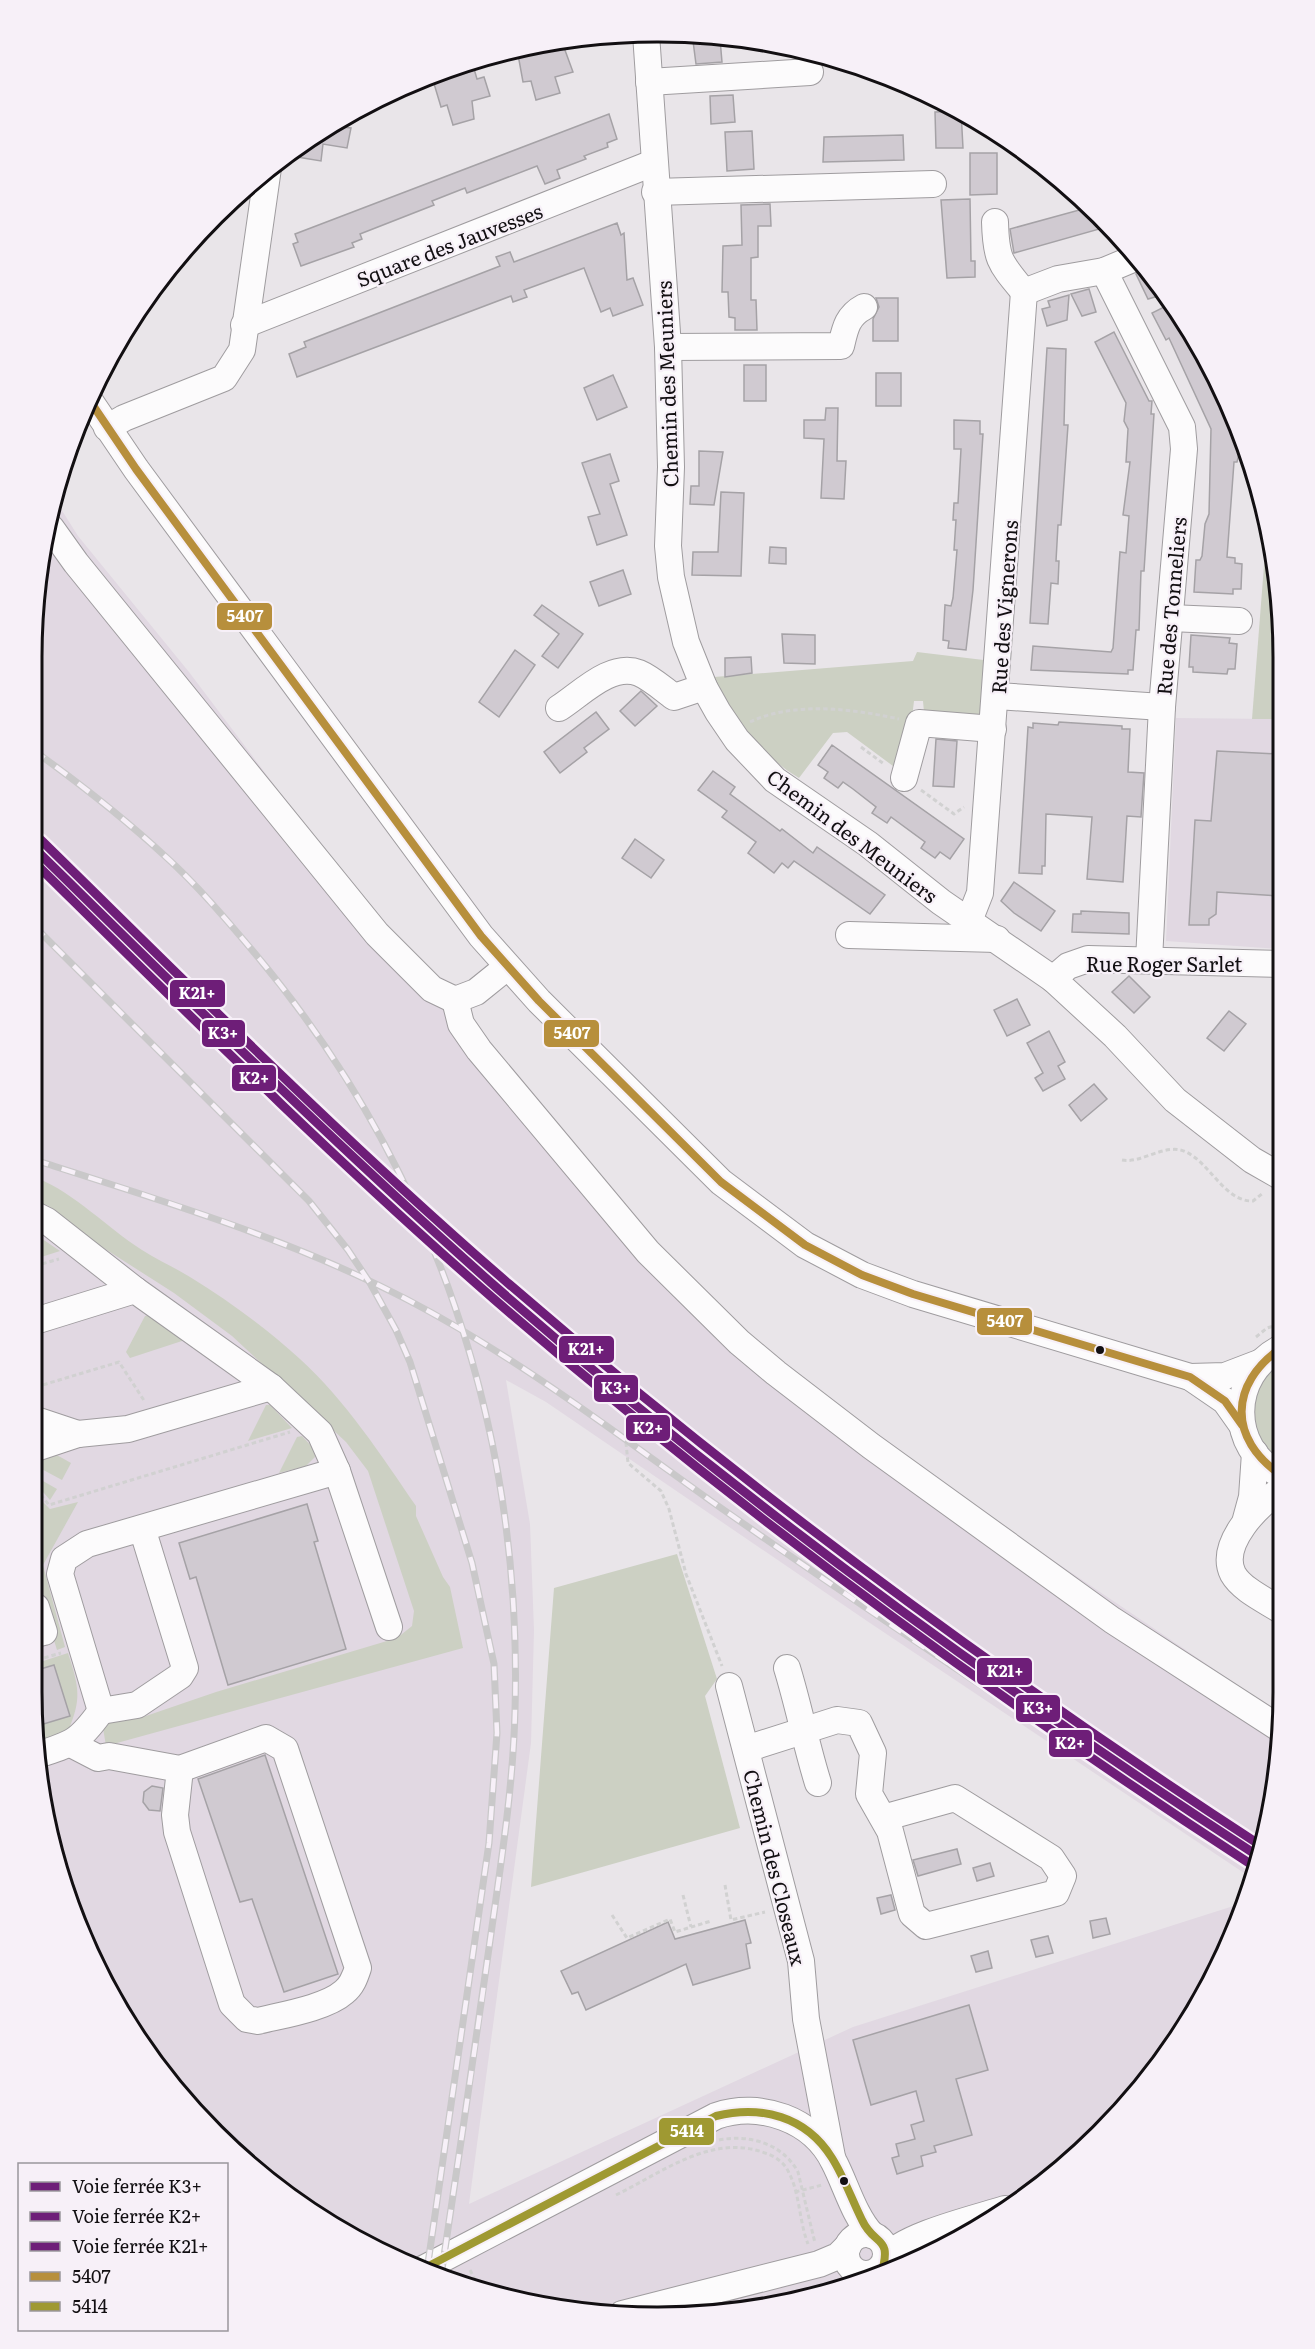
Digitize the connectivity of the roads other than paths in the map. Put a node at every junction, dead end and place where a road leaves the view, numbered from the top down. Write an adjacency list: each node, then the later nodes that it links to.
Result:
1 (647, 42): 3 (street, Chemin des Meuniers)
2 (810, 72): 3 (street)
3 (649, 82): 4 (street, Chemin des Meuniers)
4 (653, 163): 7 (street, Chemin des Meuniers); 13 (street, Square des Jauvesses)
5 (266, 184): 13 (street)
6 (933, 184): 7 (street)
7 (656, 192): 14 (street, Chemin des Meuniers)
8 (995, 222): 11 (street)
9 (1128, 261): 10 (street)
10 (1104, 271): 11 (street); 19 (street, Rue des Tonneliers)
11 (1024, 291): 22 (street, Rue des Vignerons)
12 (864, 307): 14 (street)
13 (244, 324): 17 (street)
14 (668, 352): 15 (street); 21 (street, Chemin des Meuniers)
15 (837, 356)
16 (95, 409): 17 (street)
17 (107, 428): 32 (street)
18 (55, 533): 34 (street)
19 (1170, 618): 20 (street); 23 (street, Rue des Tonneliers)
20 (1239, 621)
21 (704, 687): 24 (street); 27 (street, Chemin des Meuniers)
22 (997, 696): 23 (street); 25 (street, Rue des Vignerons)
23 (1161, 707): 30 (street, Rue des Tonneliers)
24 (559, 708)
25 (993, 729): 26 (street); 27 (street, Rue des Vignerons)
26 (904, 778)
27 (969, 921): 29 (street, Chemin des Meuniers)
28 (849, 935): 29 (street)
29 (996, 939): 33 (street, Chemin des Meuniers)
30 (1149, 960): 31 (street, Rue Roger Sarlet); 33 (street, Rue Roger Sarlet)
31 (1273, 964)
32 (507, 967): 34 (street); 41 (street)
33 (1053, 979): 35 (street, Chemin des Meuniers)
34 (455, 1000): 58 (street)
35 (1273, 1172)
36 (42, 1218): 37 (street)
37 (135, 1290): 38 (street); 42 (street)
38 (42, 1319)
39 (1273, 1354): 40 (street)
40 (1259, 1364): 41 (street); 43 (street)
41 (1190, 1377): 43 (street)
42 (271, 1387): 45 (street); 49 (street)
43 (1242, 1425): 47 (street)
44 (42, 1426): 45 (street)
45 (78, 1434): 46 (street)
46 (42, 1446)
47 (1254, 1453): 48 (street); 51 (street)
48 (1273, 1470)
49 (337, 1471): 52 (street); 54 (street)
50 (1273, 1495): 51 (street)
51 (1245, 1522): 53 (street)
52 (142, 1528): 57 (street); 57 (street)
53 (1273, 1605)
54 (389, 1627)
55 (787, 1668): 59 (street)
56 (729, 1686): 61 (street, Chemin des Closeaux)
57 (101, 1711): 60 (street)
58 (1272, 1724)
59 (801, 1731): 61 (street); 64 (street); 65 (street)
60 (71, 1744): 62 (street); 63 (street)
61 (746, 1749): 66 (street, Chemin des Closeaux)
62 (45, 1752)
63 (180, 1769): 63 (street)
64 (818, 1783)
65 (883, 1818): 65 (street)
66 (820, 2085): 67 (street); 68 (street, Chemin des Closeaux)
67 (792, 2129): 68 (street); 70 (street); 71 (street)
68 (833, 2159): 70 (street)
69 (974, 2219): 70 (street)
70 (867, 2258): 72 (street)
71 (433, 2264)
72 (652, 2307)

